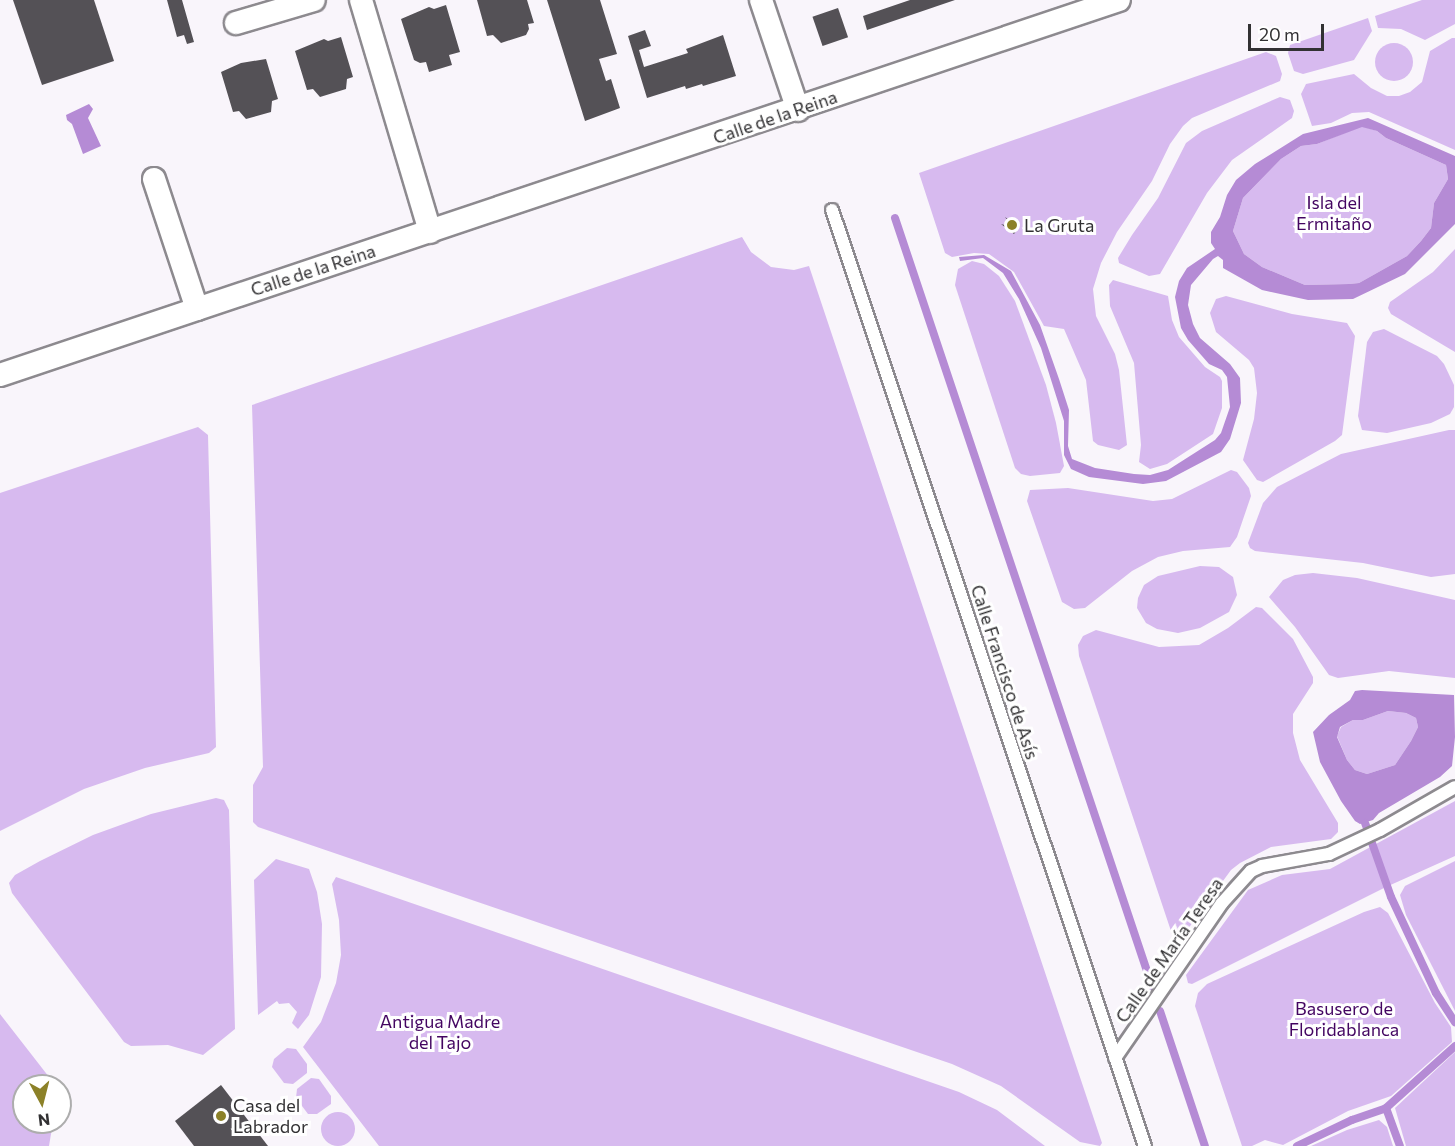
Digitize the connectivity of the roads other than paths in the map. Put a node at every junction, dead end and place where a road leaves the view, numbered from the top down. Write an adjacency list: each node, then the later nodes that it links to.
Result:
1 (314, 0): 5 (street)
2 (361, 0): 9 (street)
3 (761, 0): 6 (street)
4 (1119, 0): 6 (street, Calle de la Reina)
5 (236, 23)
6 (798, 110): 9 (street, Calle de la Reina)
7 (154, 179): 10 (street)
8 (832, 210): 13 (lane, Calle Francisco de Asís)
9 (430, 232): 10 (street, Calle de la Reina)
10 (196, 309): 11 (street, Calle de la Reina)
11 (0, 375)
12 (1455, 787): 13 (lane, Calle de María Teresa)
13 (1115, 1058): 14 (lane, Calle Francisco de Asís)
14 (1145, 1146)

